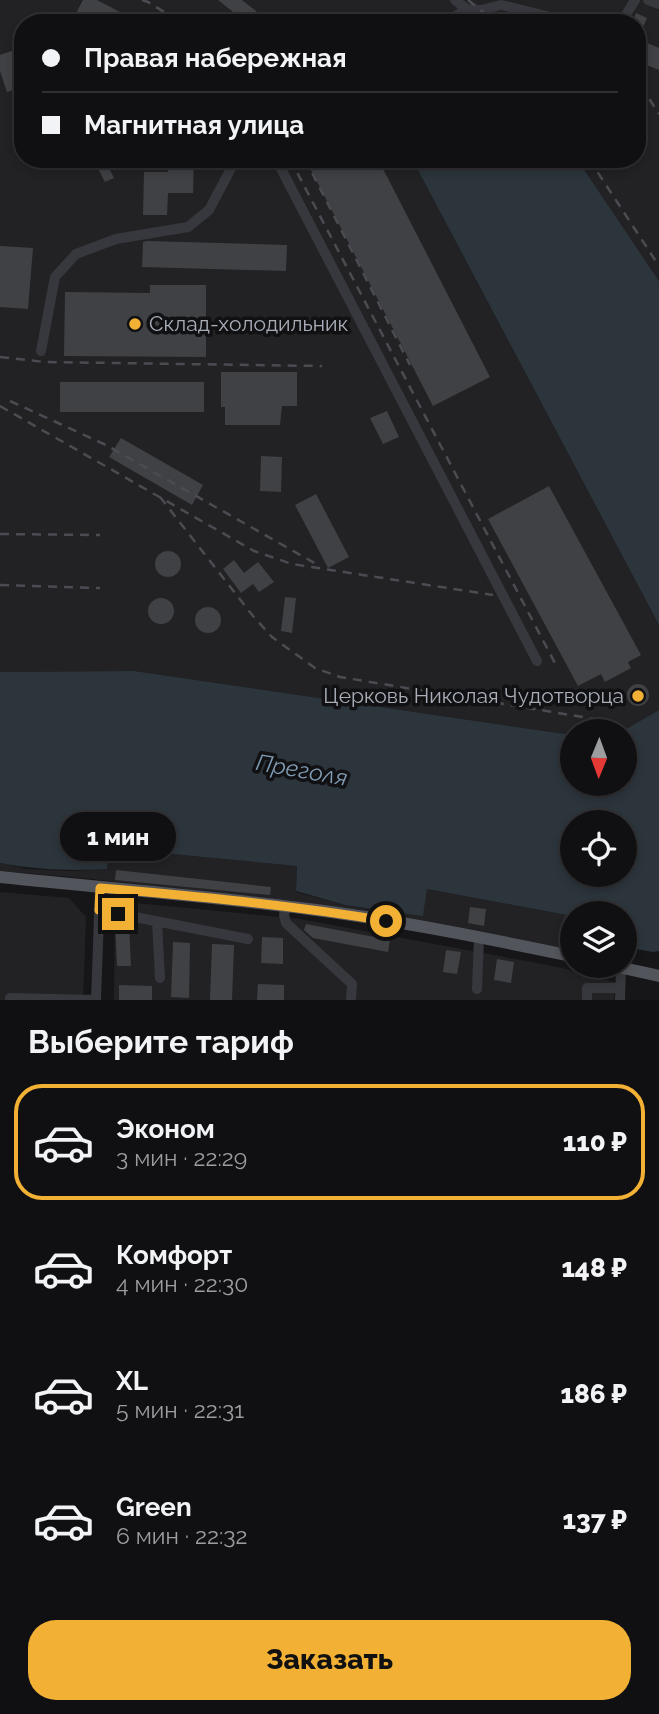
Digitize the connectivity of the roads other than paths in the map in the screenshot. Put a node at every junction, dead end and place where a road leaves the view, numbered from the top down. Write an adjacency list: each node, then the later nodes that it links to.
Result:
1 (455, 0): 4 (street)
2 (648, 0): 3 (street)
3 (659, 4)
4 (467, 9): 5 (street); 6 (street)
5 (459, 14)
6 (538, 14)
7 (231, 168): 9 (street)
8 (281, 168): 10 (street)
9 (41, 351)
10 (537, 661)
11 (0, 877): 12 (main road)
12 (100, 888): 13 (main road); 14 (street)
13 (285, 906): 16 (main road); 27 (street)
14 (99, 910): 15 (street); 26 (street)
15 (157, 921): 17 (street); 21 (street)
16 (479, 937): 18 (main road); 24 (street)
17 (248, 939)
18 (560, 954)
19 (637, 971): 20 (main road)
20 (659, 976)
21 (160, 978)
22 (619, 978): 23 (street)
23 (620, 988): 28 (street); 29 (street)
24 (477, 989)
25 (6, 998): 26 (street)
26 (96, 1000)
27 (351, 1000)
28 (587, 1000)
29 (620, 1000)

